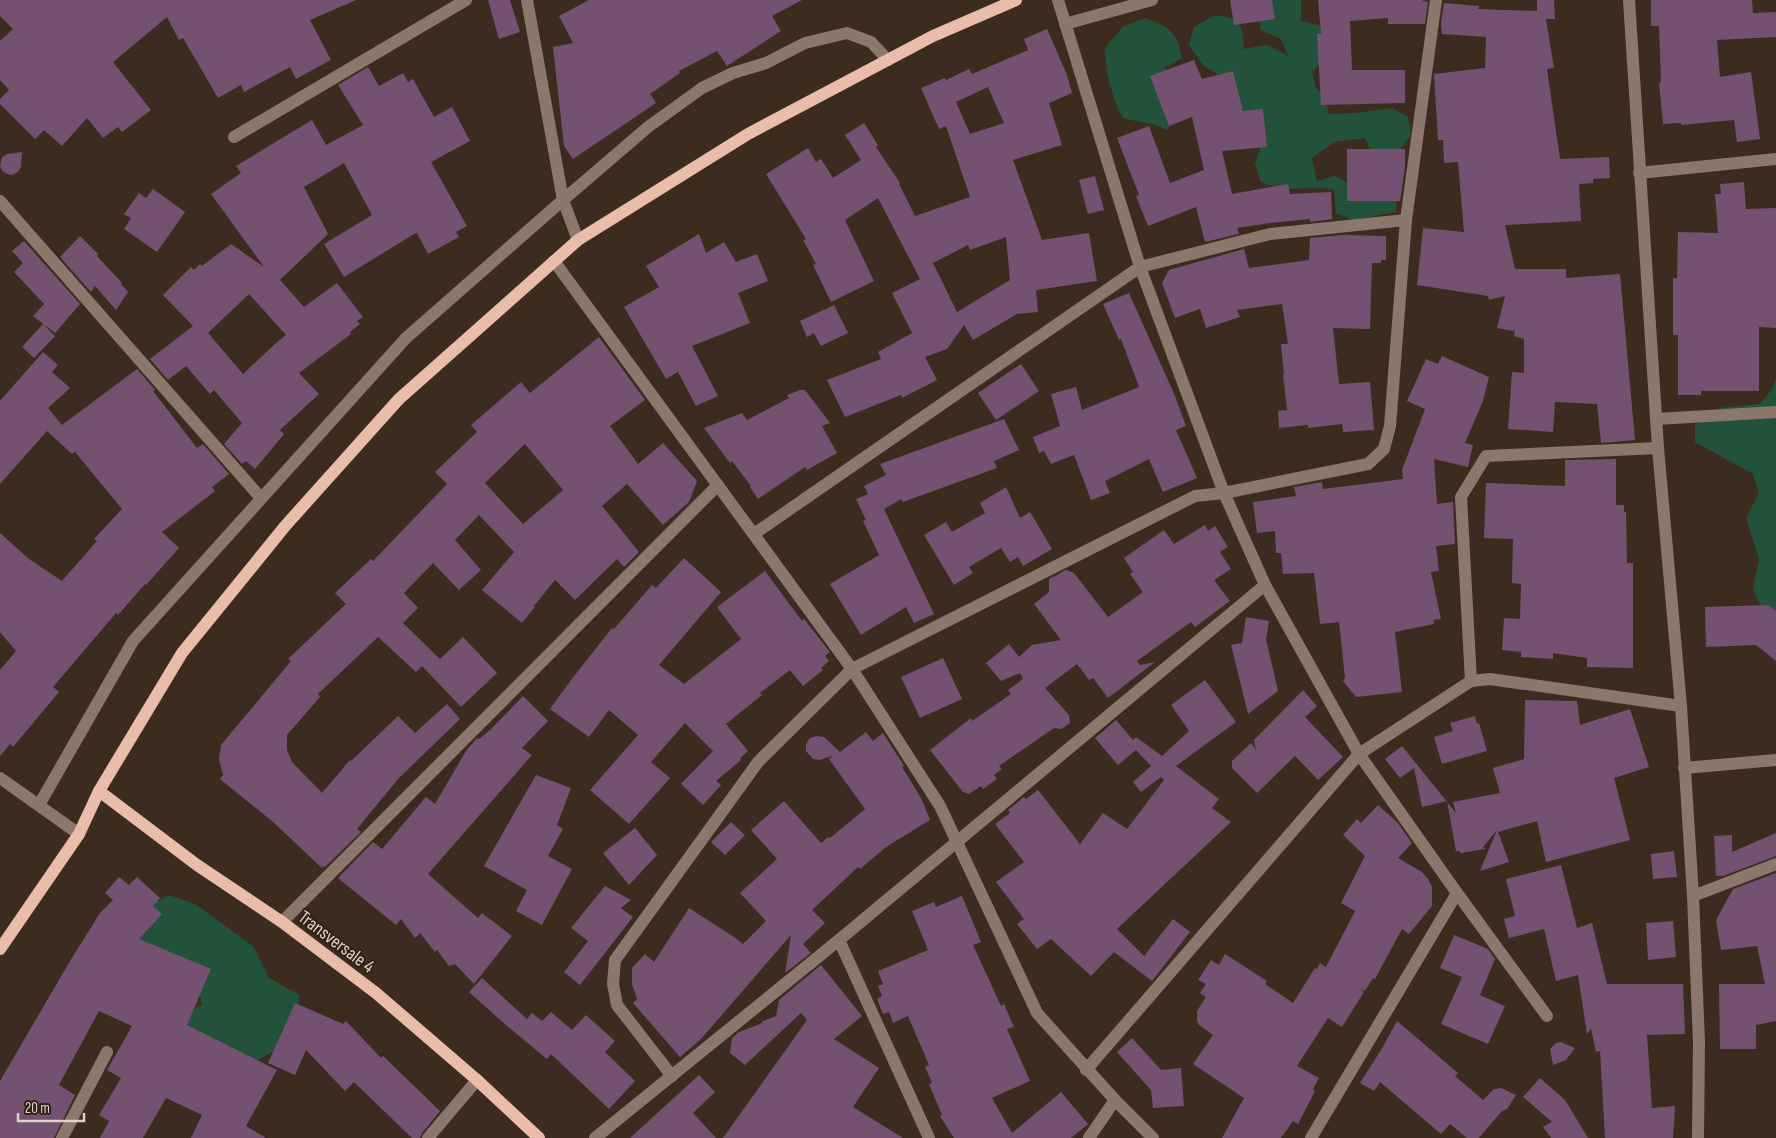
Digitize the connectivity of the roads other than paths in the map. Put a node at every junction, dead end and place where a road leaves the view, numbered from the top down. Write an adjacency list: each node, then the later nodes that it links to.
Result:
1 (466, 0): 10 (street)
2 (527, 0): 13 (street)
3 (1016, 0): 9 (main road)
4 (1058, 0): 8 (street)
5 (1152, 0): 8 (street)
6 (1436, 0): 15 (street)
7 (1629, 0): 12 (street)
8 (1066, 24): 18 (street)
9 (888, 60): 13 (street); 16 (main road)
10 (234, 136)
11 (1776, 159): 12 (street)
12 (1639, 173): 20 (street)
13 (563, 200): 16 (street); 24 (street)
14 (0, 201): 24 (street)
15 (1406, 220): 18 (street); 23 (street)
16 (578, 240): 17 (main road)
17 (554, 261): 22 (street); 34 (main road)
18 (1140, 266): 23 (street); 25 (street)
19 (1776, 412): 20 (street)
20 (1656, 419): 21 (street)
21 (1658, 448): 28 (street); 29 (street)
22 (718, 484): 25 (street); 41 (street)
23 (1224, 492): 26 (street); 27 (street)
24 (261, 498): 35 (street)
25 (754, 534): 27 (street)
26 (1264, 585): 30 (street); 37 (street)
27 (852, 670): 37 (street); 47 (street)
28 (1472, 682): 29 (street); 30 (street)
29 (1681, 706): 32 (street)
30 (1359, 754): 39 (street); 46 (street)
31 (1776, 760): 32 (street)
32 (1684, 768): 40 (street)
33 (1, 781): 35 (street)
34 (99, 791): 36 (main road); 41 (main road, Transversale 4)
35 (39, 805): 36 (street)
36 (79, 834): 43 (main road)
37 (957, 842): 42 (street); 46 (street)
38 (1776, 864): 40 (street)
39 (1457, 893): 44 (street); 57 (street)
40 (1692, 896): 58 (street)
41 (282, 922): 48 (main road, Transversale 4)
42 (839, 940): 47 (street); 54 (street)
43 (0, 949)
44 (1547, 1016)
45 (107, 1052): 50 (street)
46 (1086, 1070): 49 (street)
47 (672, 1076): 53 (street)
48 (477, 1080): 51 (street); 52 (main road, Transversale 4)
49 (1115, 1100): 55 (street); 56 (street)
50 (62, 1138)
51 (428, 1138)
52 (539, 1138)
53 (595, 1138)
54 (929, 1138)
55 (1089, 1138)
56 (1153, 1138)
57 (1311, 1138)
58 (1698, 1138)

